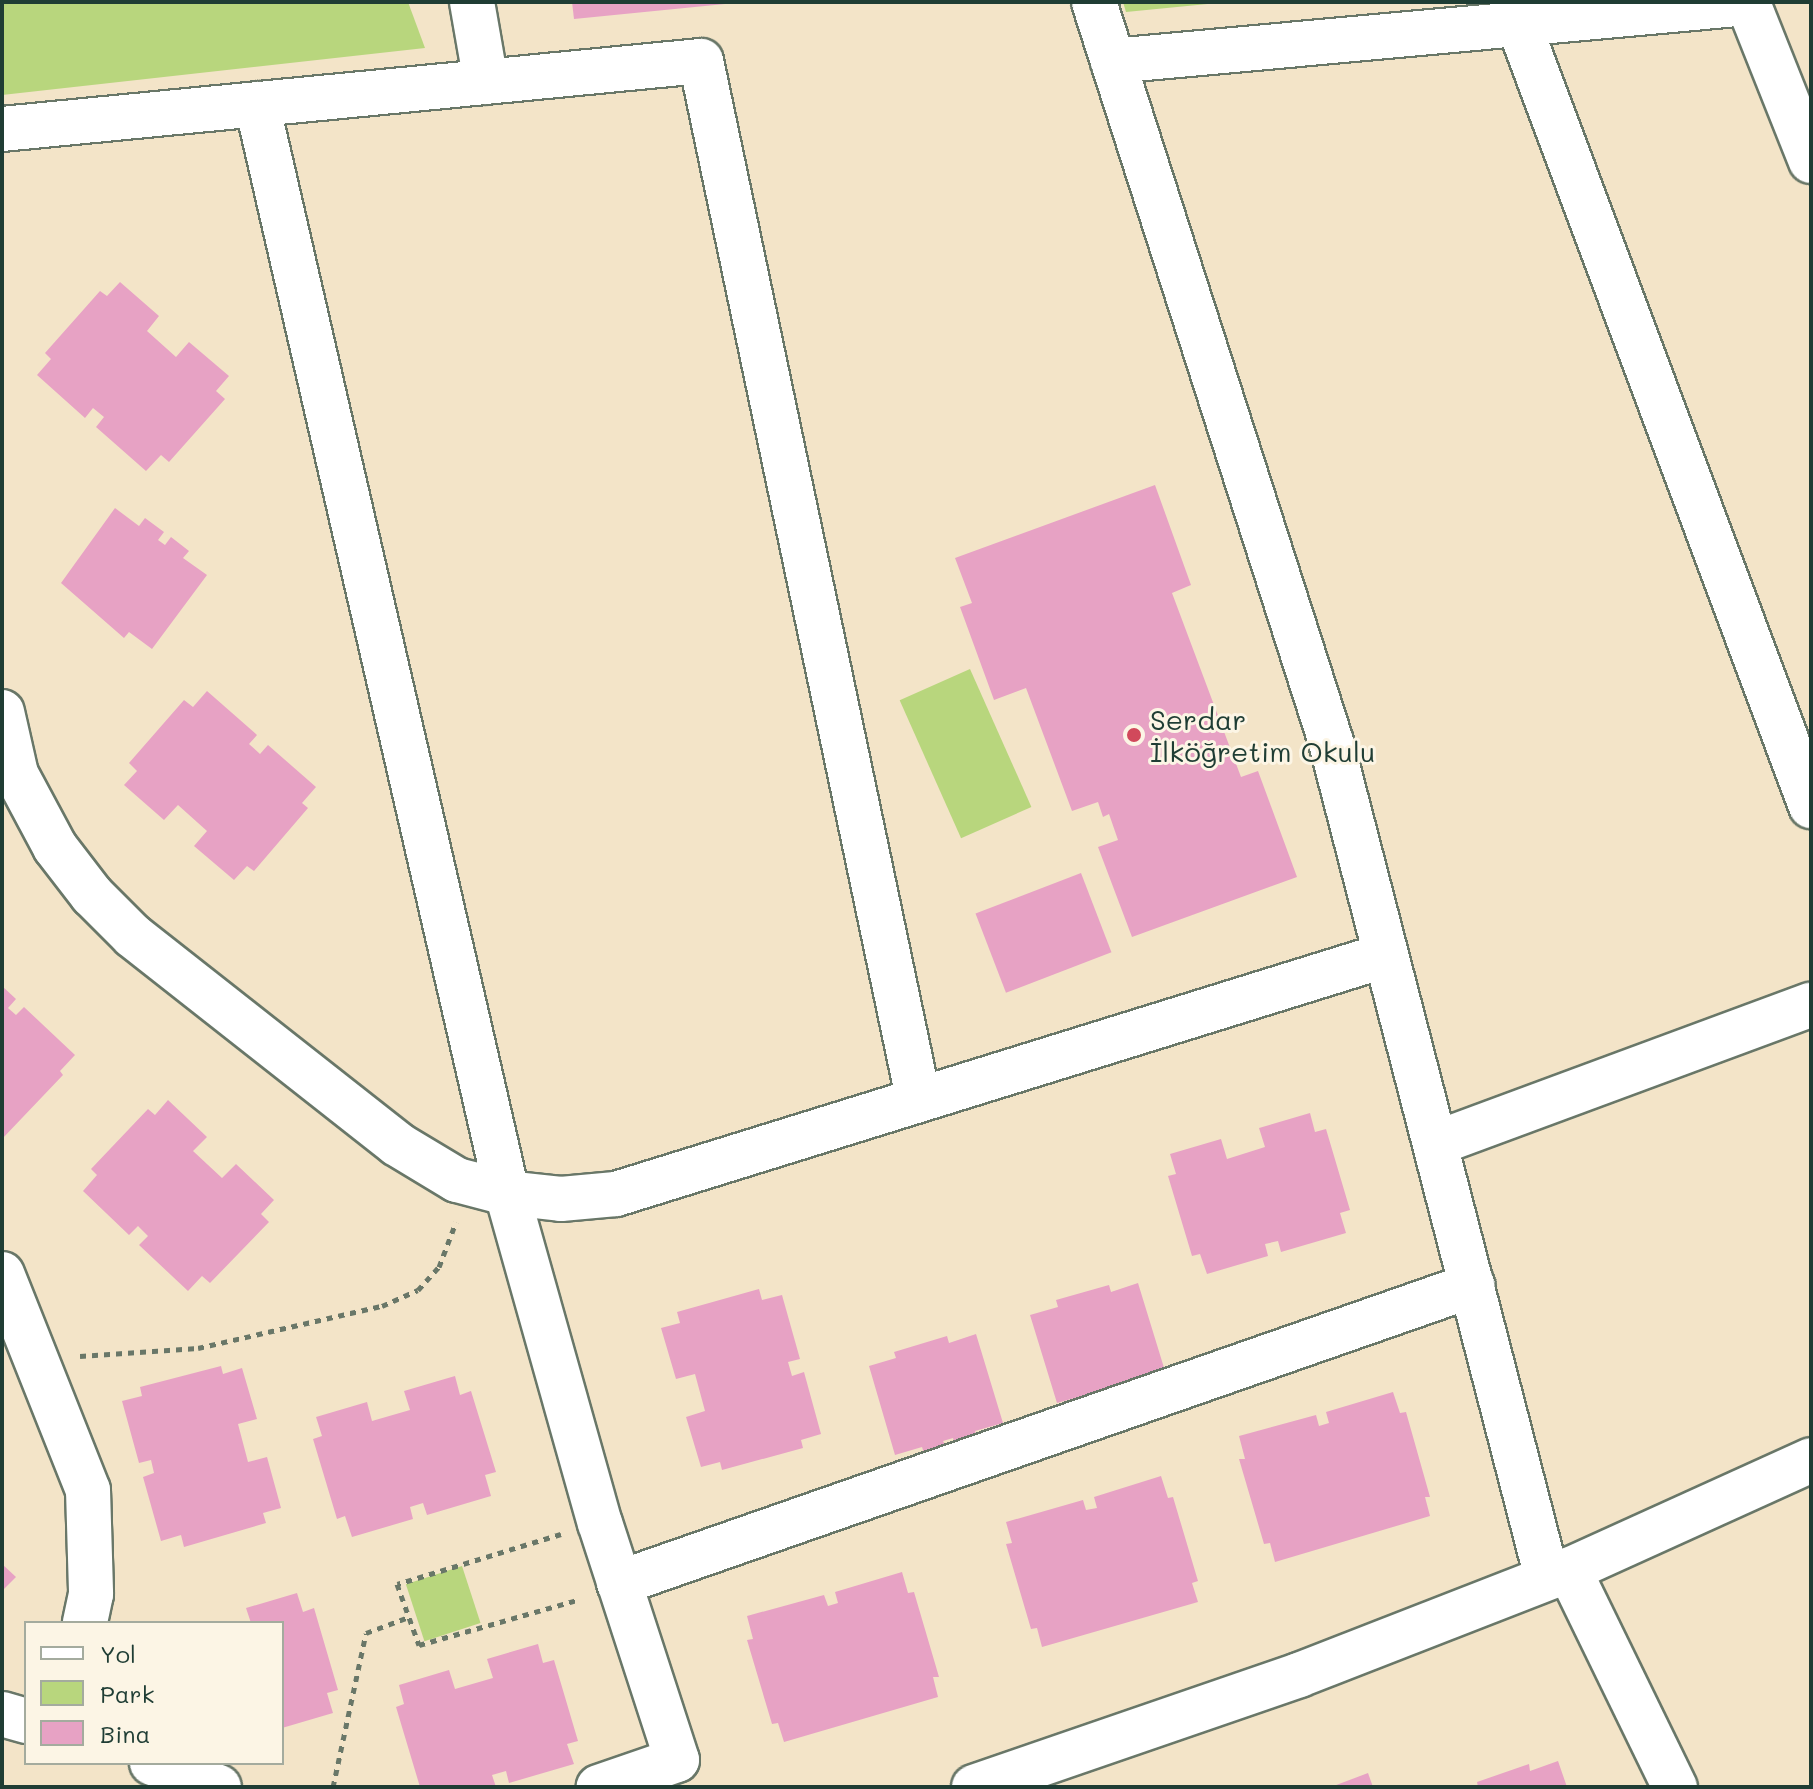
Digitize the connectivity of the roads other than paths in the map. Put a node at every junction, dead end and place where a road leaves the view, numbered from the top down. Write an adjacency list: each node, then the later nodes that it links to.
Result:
1 (472, 2): 5 (street)
2 (1094, 2): 4 (street)
3 (1519, 25): 4 (street); 8 (street); 10 (street)
4 (1113, 61): 11 (street)
5 (486, 82): 6 (street); 13 (street)
6 (257, 104): 7 (street); 15 (street)
7 (2, 129)
8 (1811, 161)
9 (2, 712): 15 (street)
10 (1811, 806)
11 (1386, 955): 13 (street); 14 (street)
12 (1811, 1005): 14 (street)
13 (918, 1097): 15 (street)
14 (1437, 1143): 17 (street)
15 (507, 1193): 20 (street)
16 (2, 1274): 21 (street)
17 (1473, 1285): 19 (street); 20 (street)
18 (1811, 1460): 19 (street)
19 (1558, 1574): 27 (street); 28 (street)
20 (619, 1583): 26 (street)
21 (85, 1621)
22 (2, 1714): 23 (street)
23 (24, 1720)
24 (158, 1765): 25 (street)
25 (219, 1787)
26 (599, 1787)
27 (974, 1787)
28 (1675, 1787)

